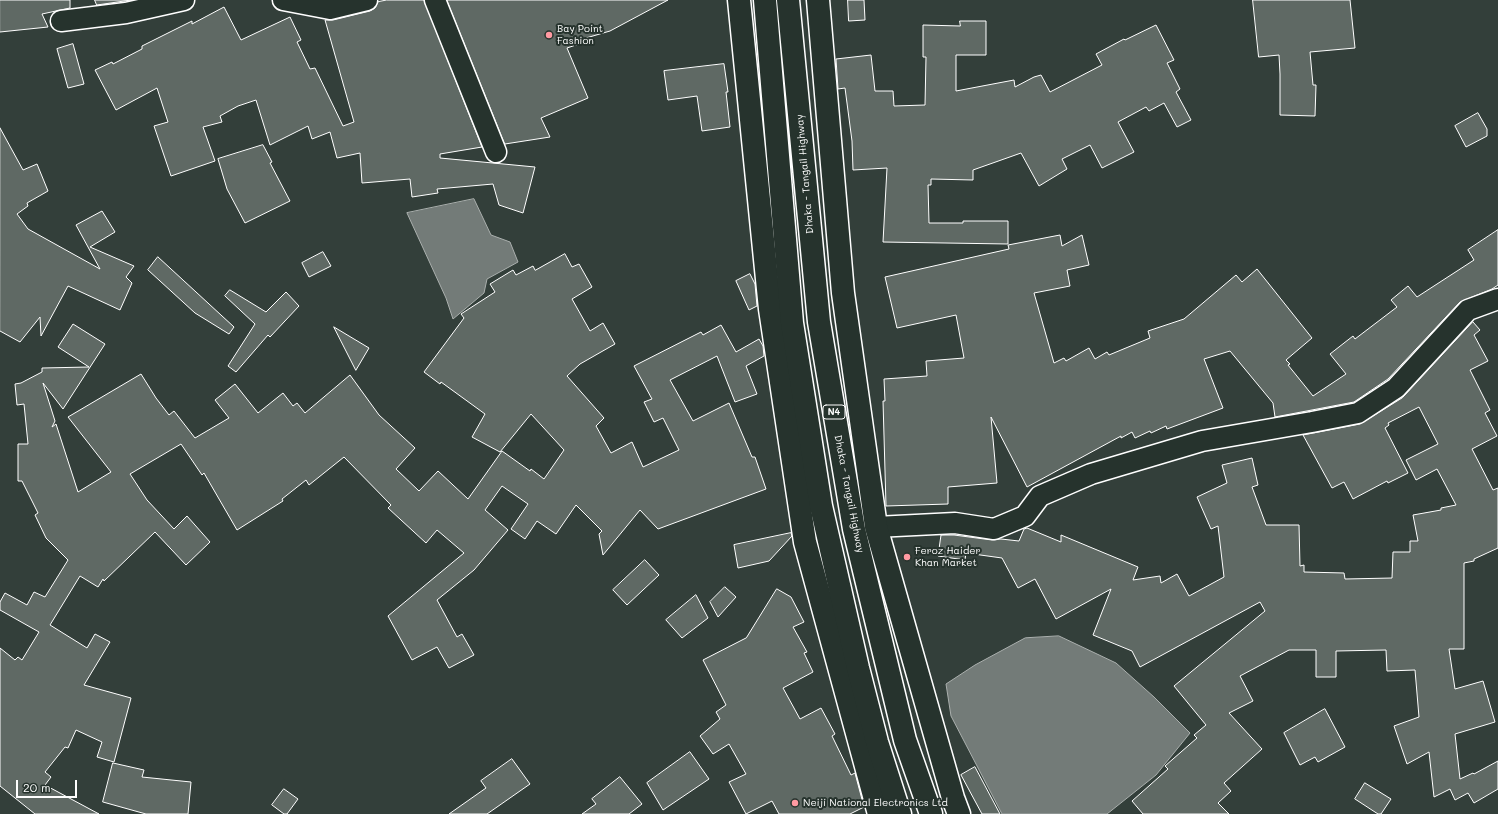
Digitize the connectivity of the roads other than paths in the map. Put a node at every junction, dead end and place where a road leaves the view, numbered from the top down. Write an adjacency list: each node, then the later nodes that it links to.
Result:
1 (184, 0): 9 (street)
2 (283, 0): 3 (street)
3 (367, 0)
4 (435, 0): 10 (street)
5 (739, 0): 13 (main road)
6 (765, 0): 14 (main road)
7 (788, 0): 15 (main road, Dhaka - Tangail Highway / N4)
8 (818, 0): 12 (main road)
9 (61, 21)
10 (496, 152)
11 (1498, 299): 12 (street)
12 (876, 527): 16 (main road)
13 (879, 814)
14 (900, 814)
15 (931, 814)
16 (959, 814)

